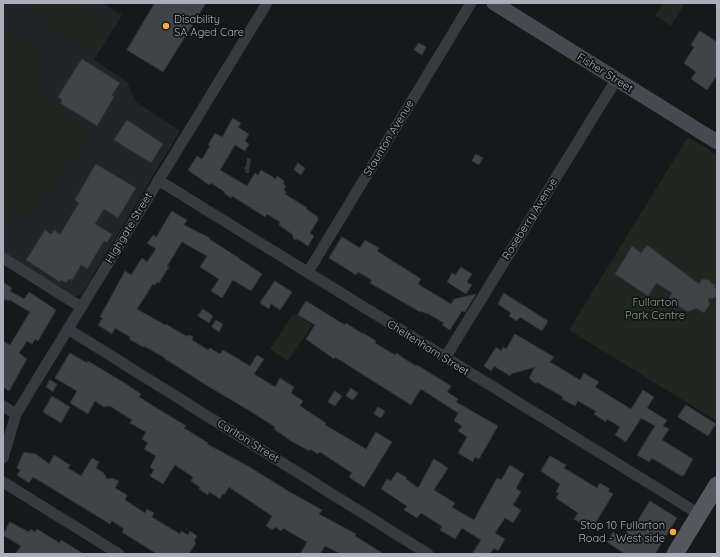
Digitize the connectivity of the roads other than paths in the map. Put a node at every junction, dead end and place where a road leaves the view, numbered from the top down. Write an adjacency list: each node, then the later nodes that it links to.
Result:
1 (267, 3): 6 (street, Highgate Street)
2 (471, 3): 8 (street, Staunton Avenue)
3 (494, 3): 4 (street, Fisher Street)
4 (616, 80): 5 (street, Fisher Street); 11 (street, Roseberry Avenue)
5 (717, 142)
6 (158, 180): 8 (street, Cheltenham Street); 9 (street, Highgate Street)
7 (3, 258): 9 (street)
8 (308, 272): 11 (street, Cheltenham Street)
9 (81, 307): 10 (street, Highgate Street)
10 (68, 329): 13 (street, Highgate Street); 19 (street, Carlton Street)
11 (445, 358): 17 (street, Cheltenham Street)
12 (3, 406): 13 (street)
13 (16, 414): 14 (street, Highgate Street)
14 (3, 458)
15 (3, 482): 18 (street)
16 (717, 485): 17 (main road)
17 (699, 514): 20 (main road)
18 (119, 554)
19 (428, 554)
20 (675, 554)

